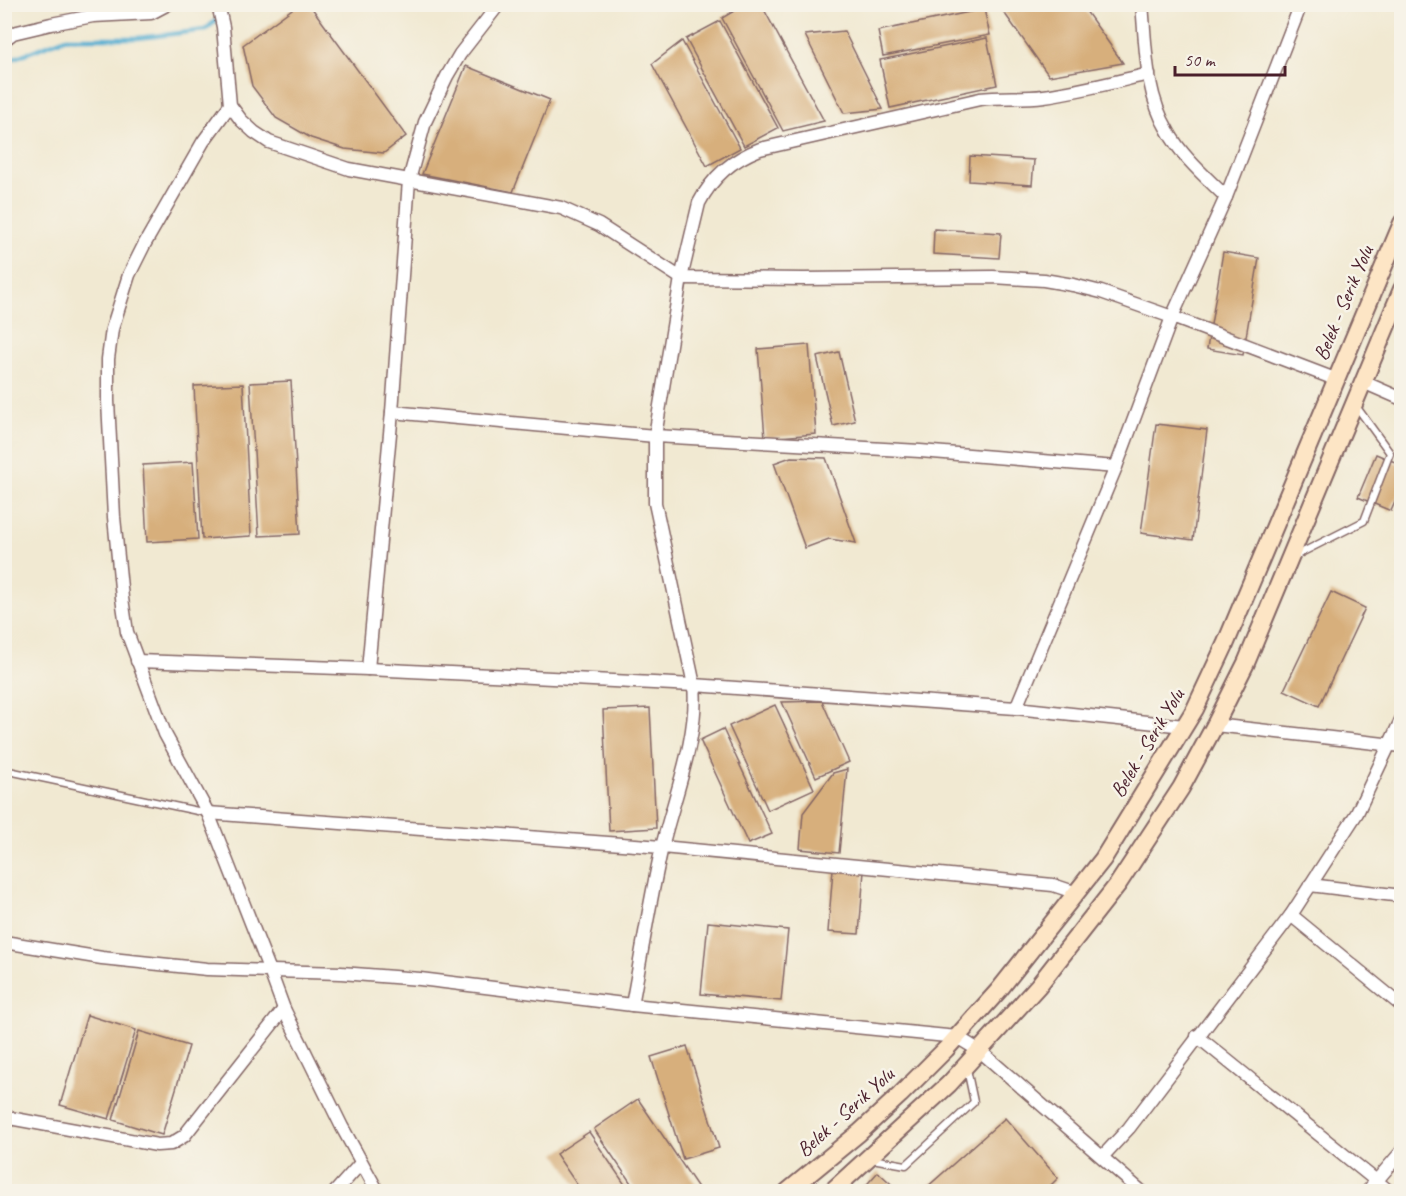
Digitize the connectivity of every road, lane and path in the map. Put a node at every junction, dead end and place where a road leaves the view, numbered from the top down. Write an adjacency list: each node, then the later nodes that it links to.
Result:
1 (168, 4): 6 (street)
2 (499, 4): 9 (street)
3 (1142, 4): 7 (street)
4 (1301, 4): 10 (street)
5 (218, 6): 8 (street)
6 (4, 40)
7 (1149, 74): 10 (street); 12 (street)
8 (230, 105): 9 (street); 23 (street)
9 (409, 180): 12 (street); 19 (street)
10 (1226, 198): 14 (street)
11 (1401, 223): 15 (main road, Belek - Serik Yolu)
12 (681, 278): 14 (street); 20 (street)
13 (1401, 289): 16 (main road)
14 (1172, 317): 15 (street); 21 (street)
15 (1335, 379): 29 (main road, Belek - Serik Yolu)
16 (1363, 382): 17 (street); 18 (main road)
17 (1401, 399)
18 (1354, 403): 22 (main road); 22 (lane)
19 (392, 412): 20 (street); 24 (street)
20 (655, 436): 21 (street); 25 (street)
21 (1116, 467): 26 (street)
22 (1289, 559): 28 (main road)
23 (137, 661): 24 (street); 33 (street)
24 (368, 669): 25 (street)
25 (694, 685): 26 (street); 34 (street)
26 (1016, 708): 29 (street)
27 (1401, 718): 30 (street)
28 (1215, 725): 30 (street); 46 (main road)
29 (1184, 726): 36 (main road, Belek - Serik Yolu)
30 (1388, 745): 31 (street); 35 (street)
31 (1401, 746)
32 (4, 770): 33 (lane)
33 (208, 813): 34 (street); 40 (street)
34 (662, 848): 36 (street); 41 (street)
35 (1310, 885): 37 (street); 38 (street)
36 (1077, 893): 45 (main road, Belek - Serik Yolu)
37 (1401, 896)
38 (1291, 915): 42 (street); 44 (street)
39 (4, 942): 40 (street)
40 (270, 971): 41 (street); 43 (street)
41 (632, 1005): 45 (street)
42 (1401, 1006)
43 (284, 1009): 48 (street); 52 (street)
44 (1197, 1036): 50 (street); 53 (street)
45 (957, 1037): 46 (street); 56 (main road, Belek - Serik Yolu)
46 (980, 1051): 47 (main road); 50 (street)
47 (966, 1066): 51 (main road); 51 (lane)
48 (4, 1117)
49 (1401, 1151): 53 (street)
50 (1103, 1156): 58 (street)
51 (868, 1159): 57 (main road)
52 (361, 1163): 54 (street); 55 (street)
53 (1376, 1180): 59 (street); 60 (street)
54 (335, 1191)
55 (378, 1191)
56 (787, 1191)
57 (831, 1191)
58 (1142, 1191)
59 (1367, 1191)
60 (1390, 1191)

